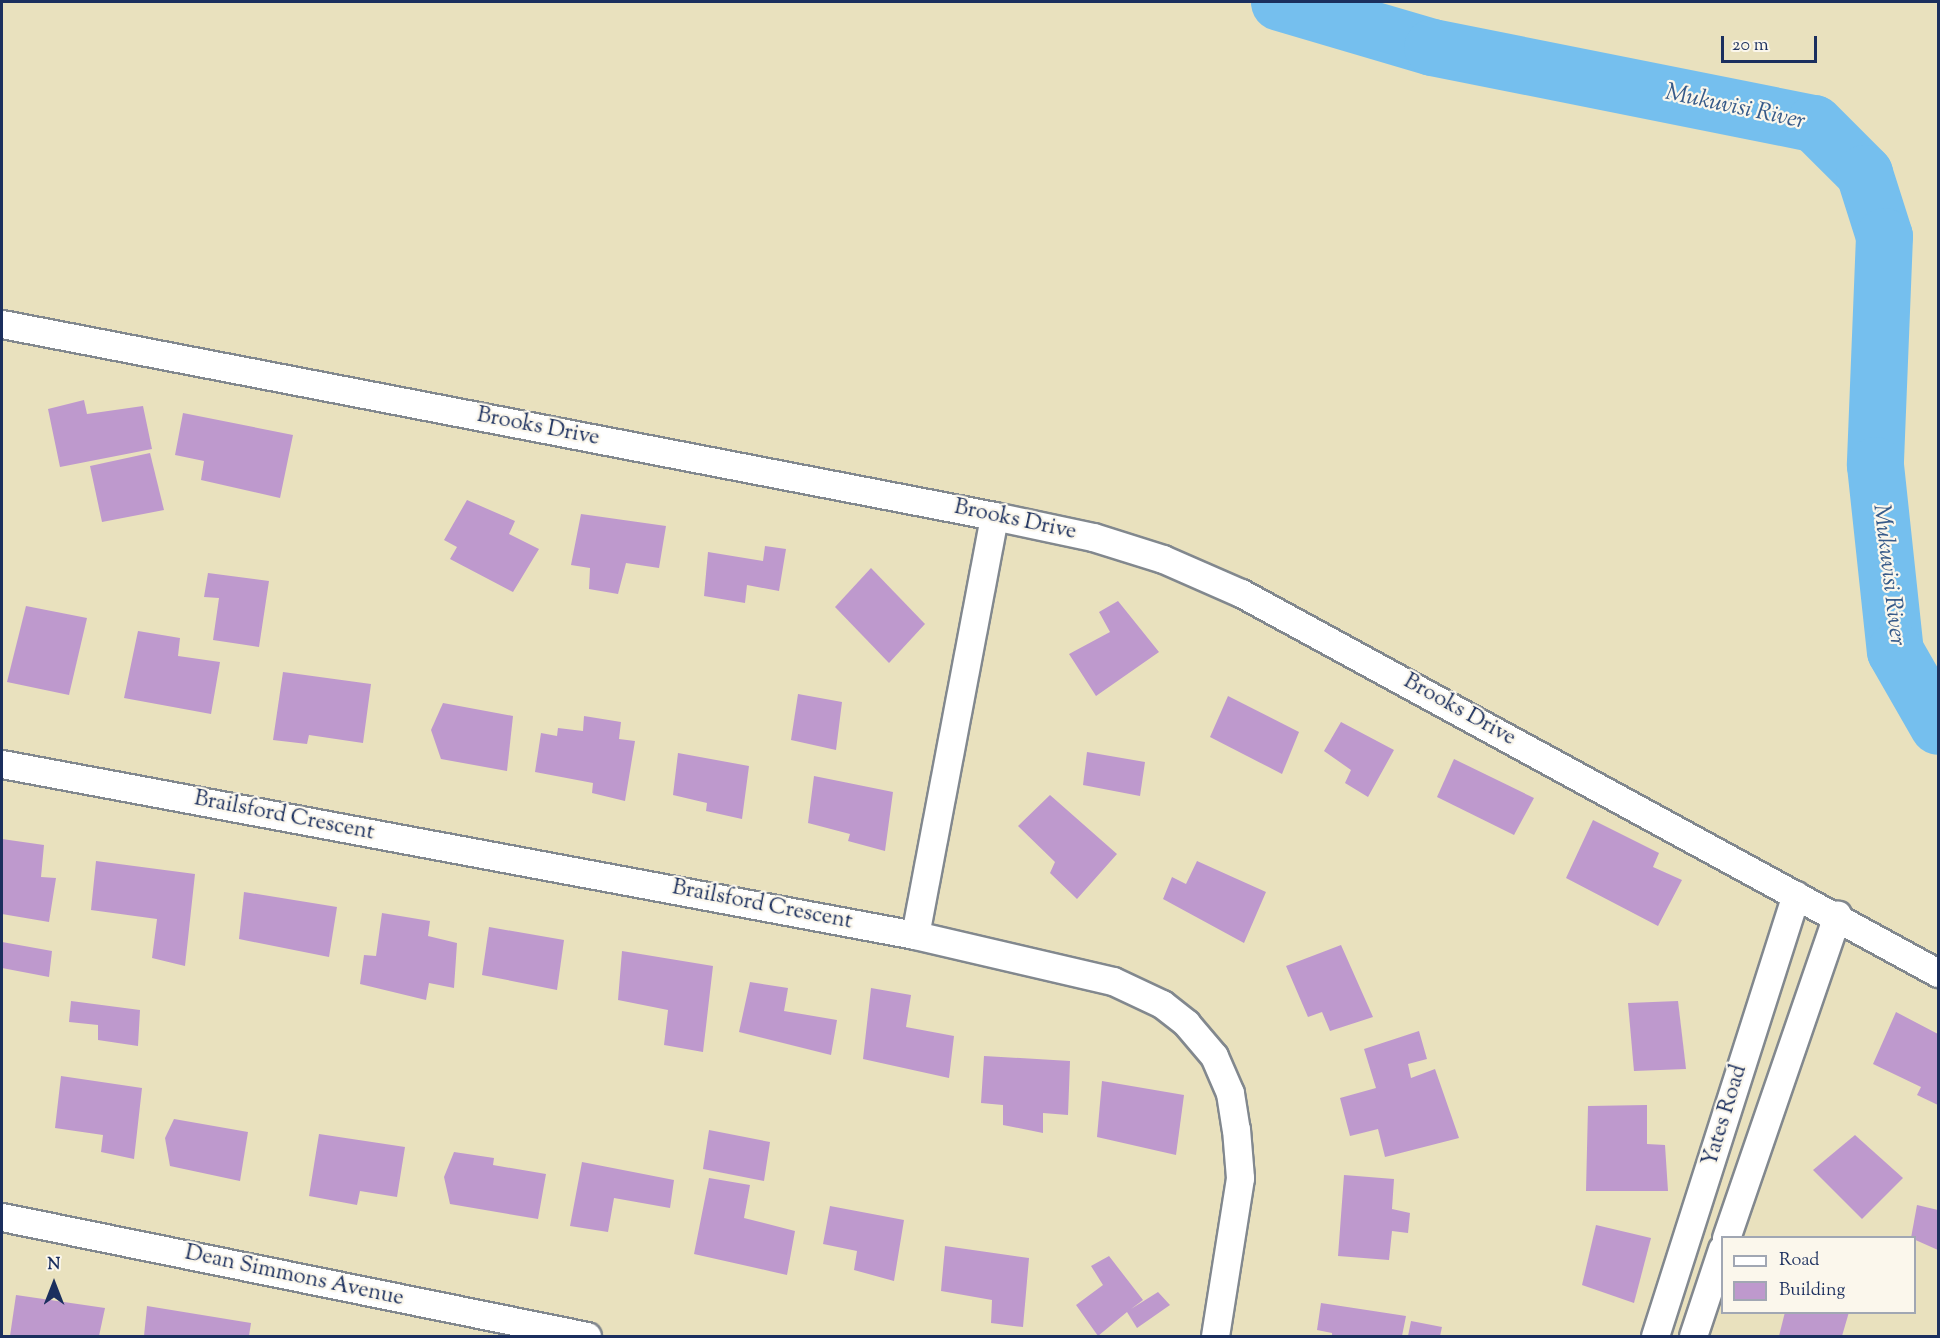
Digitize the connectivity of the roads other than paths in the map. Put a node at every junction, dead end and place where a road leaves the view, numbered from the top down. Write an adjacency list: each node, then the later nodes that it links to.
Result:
1 (2, 324): 2 (street, Brooks Drive)
2 (994, 516): 4 (street, Brooks Drive); 6 (street)
3 (2, 764): 6 (street, Brailsford Crescent)
4 (1796, 895): 5 (street, Brooks Drive); 13 (street, Yates Road)
5 (1837, 915): 7 (street, Brooks Drive); 9 (street, Yates Road)
6 (915, 935): 12 (street, Brailsford Crescent)
7 (1938, 973)
8 (2, 1217): 11 (street, Dean Simmons Avenue)
9 (1727, 1236)
10 (1721, 1252): 14 (street)
11 (587, 1336)
12 (1215, 1336)
13 (1655, 1336)
14 (1693, 1336)

